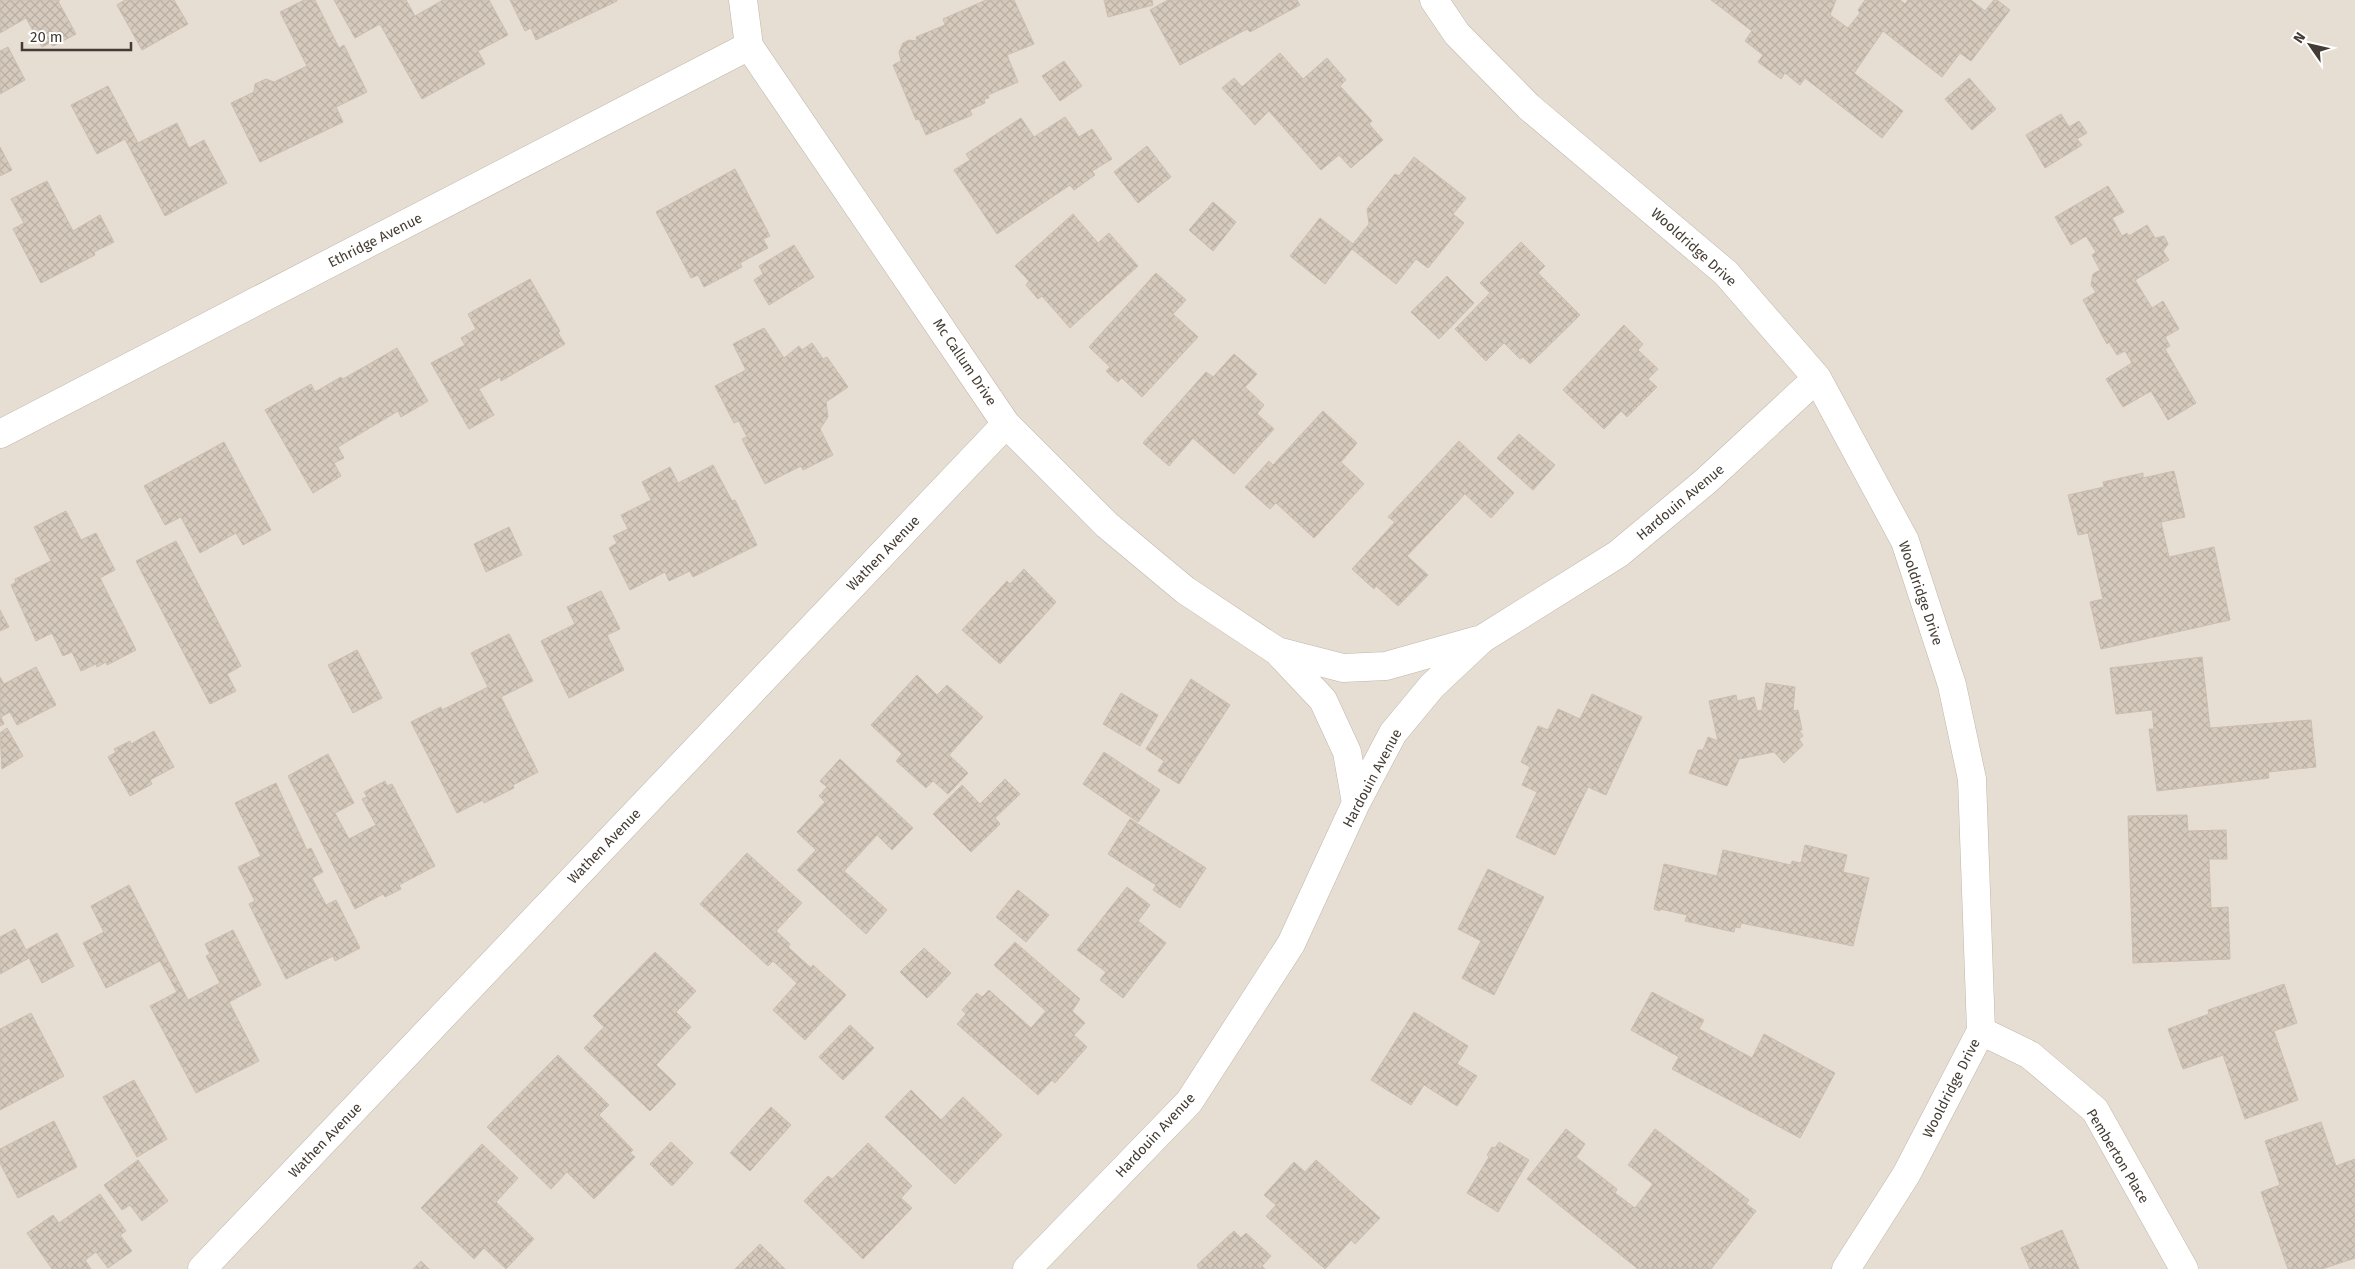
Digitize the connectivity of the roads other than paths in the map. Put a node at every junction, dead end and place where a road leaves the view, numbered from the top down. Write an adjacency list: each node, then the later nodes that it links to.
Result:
1 (743, 0): 3 (street, Mc Callum Drive)
2 (1434, 0): 4 (street, Wooldridge Drive)
3 (749, 46): 5 (street, Mc Callum Drive); 6 (street, Ethridge Avenue)
4 (1817, 378): 7 (street, Hardouin Avenue); 10 (street, Wooldridge Drive)
5 (1006, 424): 8 (street, Mc Callum Drive); 11 (street, Wathen Avenue)
6 (0, 434)
7 (1482, 639): 8 (street, Mc Callum Drive); 9 (street, Hardouin Avenue)
8 (1277, 651): 9 (street, Mc Callum Drive)
9 (1356, 803): 12 (street, Hardouin Avenue)
10 (1980, 1031): 13 (street, Wooldridge Drive); 14 (street, Pemberton Place)
11 (202, 1269)
12 (1027, 1269)
13 (1846, 1269)
14 (2184, 1269)

